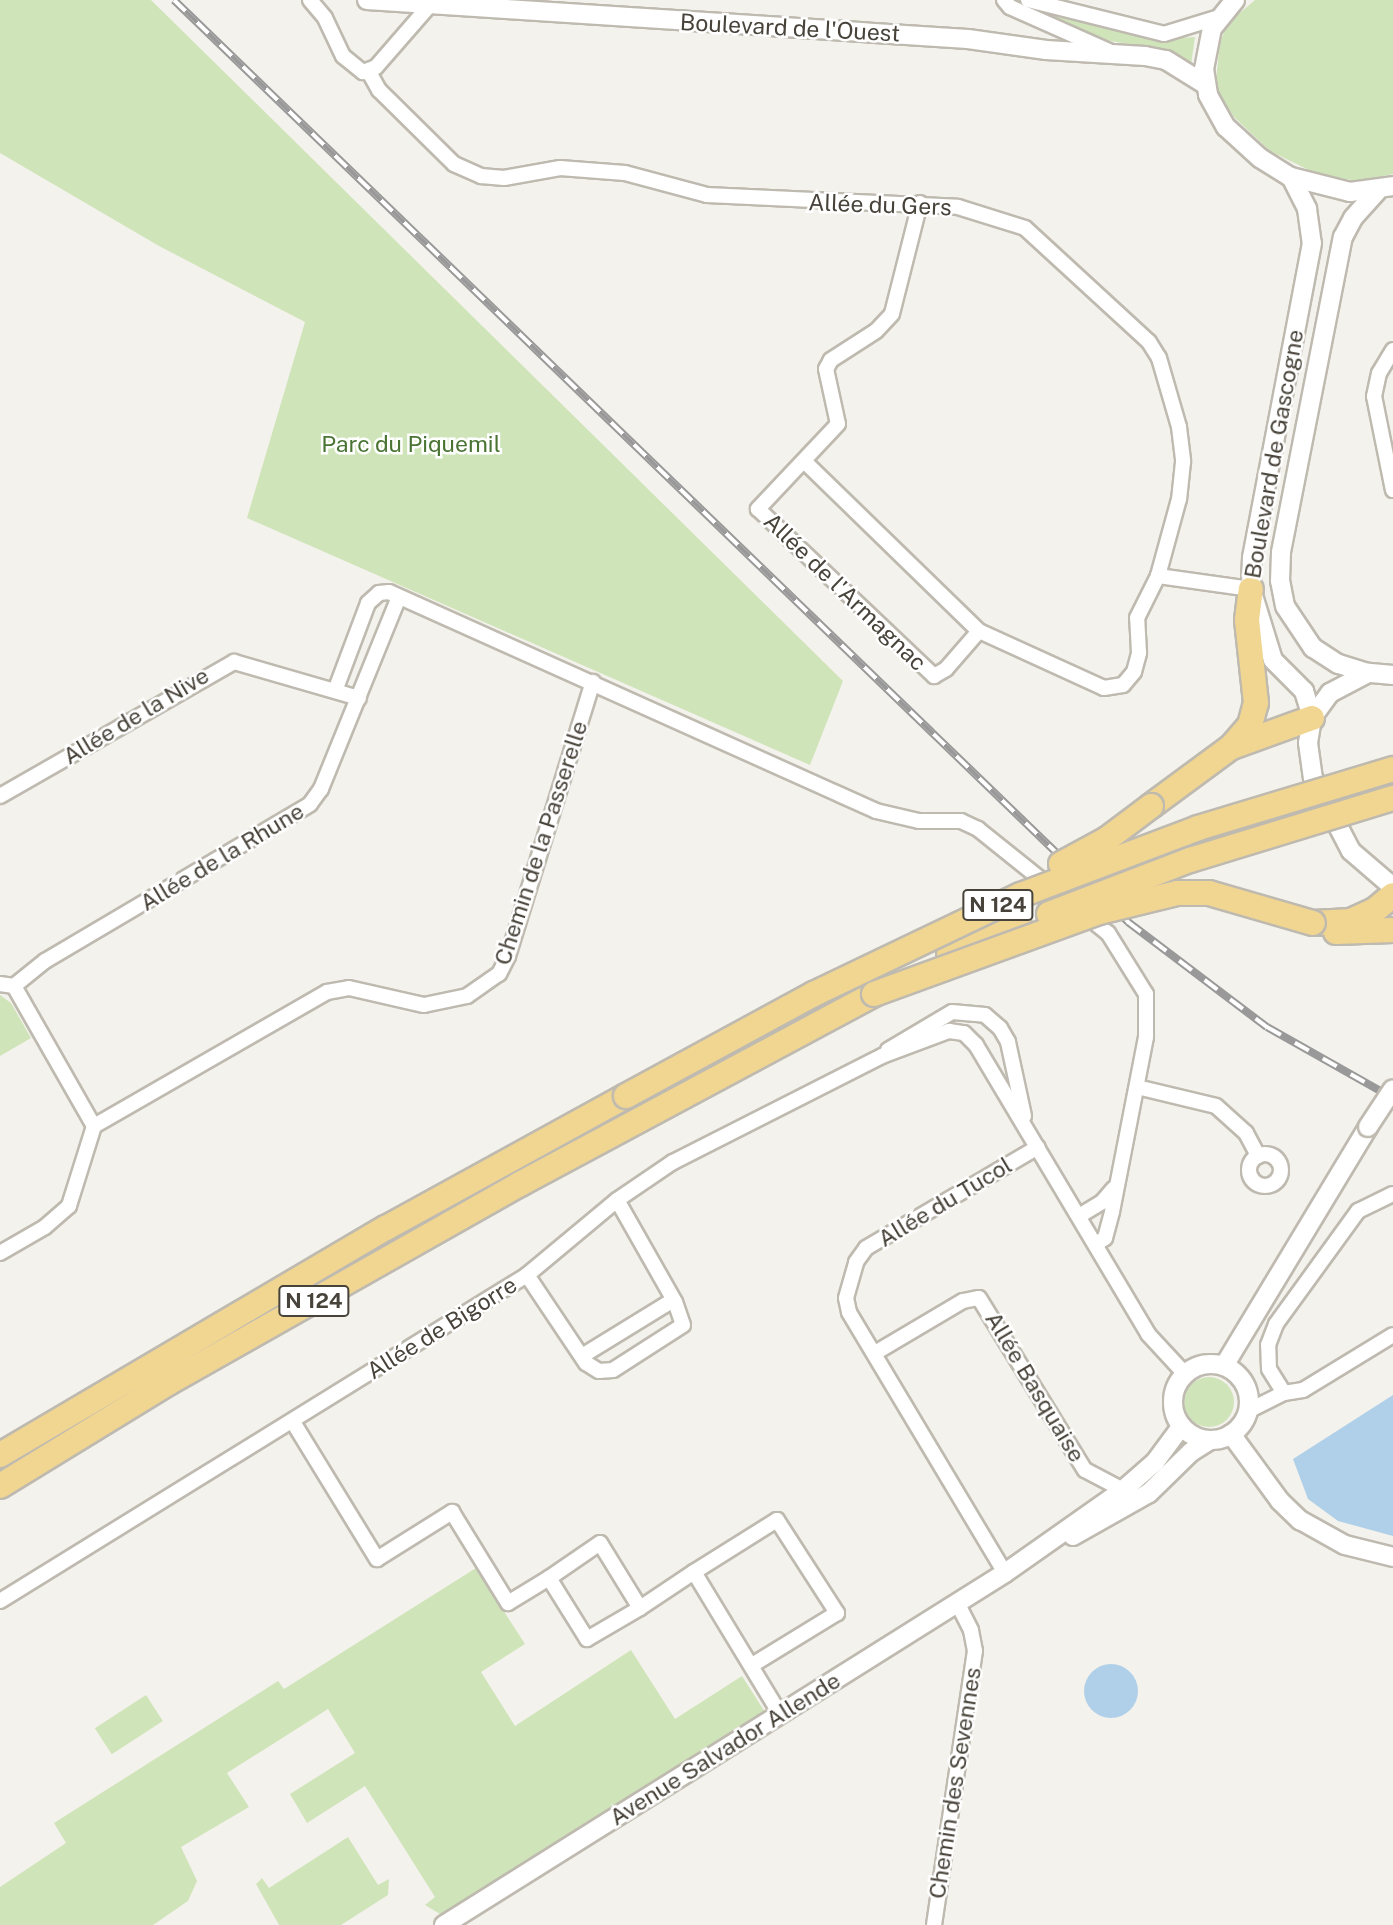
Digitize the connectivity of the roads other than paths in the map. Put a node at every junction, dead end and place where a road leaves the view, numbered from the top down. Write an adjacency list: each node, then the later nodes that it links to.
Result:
1 (310, 0): 10 (street, Allée du Gers)
2 (1004, 0): 9 (street)
3 (1028, 0): 8 (street)
4 (1235, 0): 8 (street)
5 (375, 1): 6 (street, Boulevard de l'Ouest)
6 (429, 6): 7 (street, Boulevard de l'Ouest); 10 (street)
7 (535, 6): 9 (street, Boulevard de l'Ouest)
8 (1219, 17): 11 (street)
9 (1116, 54): 11 (street, Boulevard de l'Ouest)
10 (369, 72): 14 (street, Allée du Gers)
11 (1206, 85): 12 (street)
12 (1290, 177): 13 (street); 19 (street, Boulevard de Gascogne)
13 (1385, 188): 22 (street, Boulevard de Gascogne)
14 (920, 203): 16 (street, Allée de l'Armagnac); 18 (street, Allée du Gers)
15 (1393, 350): 17 (street)
16 (804, 461): 21 (street); 21 (street, Allée de l'Armagnac)
17 (1393, 490)
18 (1158, 576): 19 (street); 21 (street, Allée du Gers)
19 (1251, 589): 27 (street, Boulevard de Gascogne); 28 (highway)
20 (399, 597): 24 (street); 25 (street); 26 (street, Allée de la Rhune)
21 (979, 631)
22 (1368, 673): 23 (street, Boulevard de Gascogne); 27 (street)
23 (1393, 675)
24 (593, 682): 40 (street); 42 (street, Chemin de la Passerelle)
25 (335, 691): 26 (street, Allée de la Nive); 30 (street, Allée de la Nive)
26 (359, 698): 36 (street, Allée de la Rhune)
27 (1311, 718): 28 (highway); 32 (street)
28 (1231, 747): 37 (highway, bridge)
29 (1393, 769): 37 (highway, N 124, bridge)
30 (0, 796)
31 (1393, 798): 38 (highway, N 124, bridge)
32 (1393, 887)
33 (1393, 895): 34 (highway)
34 (1313, 923): 35 (highway); 38 (highway, bridge)
35 (1393, 930)
36 (7, 985): 42 (street)
37 (814, 994): 65 (highway, N 124, bridge)
38 (874, 994): 66 (highway, N 124)
39 (882, 1056): 43 (street, Allée de Bigorre); 43 (street, Allée de Bigorre); 48 (street, Allée de Bigorre)
40 (1136, 1087): 45 (street); 46 (street)
41 (1393, 1089): 57 (street, bridge)
42 (94, 1126): 51 (street)
43 (1028, 1130): 44 (street, Allée de Bigorre)
44 (1038, 1147): 49 (street, Allée du Tucol); 55 (street, Allée du Tucol)
45 (1258, 1156)
46 (1114, 1188): 49 (street); 50 (street)
47 (1393, 1194): 59 (street)
48 (617, 1200): 52 (street, Allée de Bigorre); 53 (street)
49 (1079, 1216): 50 (street, Allée du Tucol)
50 (1096, 1244): 58 (street, Allée du Tucol)
51 (0, 1253)
52 (527, 1275): 56 (street); 61 (street, Allée de Bigorre)
53 (673, 1300): 56 (street); 56 (street)
54 (1393, 1335): 59 (street)
55 (875, 1353): 67 (street, Allée Basquaise); 70 (street, Allée du Tucol)
56 (582, 1356)
57 (1224, 1366): 58 (street); 60 (street)
58 (1185, 1374): 62 (street)
59 (1284, 1393): 60 (street)
60 (1248, 1410): 63 (street)
61 (293, 1422): 71 (street); 72 (street, Allée de Bigorre)
62 (1181, 1427): 64 (street); 67 (street, Avenue Salvador Allende)
63 (1231, 1434): 64 (street); 68 (street)
64 (1210, 1440): 70 (street, Avenue Salvador Allende)
65 (0, 1455)
66 (0, 1486)
67 (1122, 1490): 70 (street, Avenue Salvador Allende)
68 (1393, 1557)
69 (694, 1572): 74 (street); 75 (street); 75 (street)
70 (1005, 1573): 73 (street, Avenue Salvador Allende)
71 (549, 1578): 74 (street); 74 (street)
72 (0, 1601)
73 (957, 1603): 76 (street, Avenue Salvador Allende); 78 (street, Chemin des Sevennes)
74 (640, 1608)
75 (752, 1665): 76 (street)
76 (780, 1714): 77 (street, Avenue Salvador Allende)
77 (444, 1925)
78 (934, 1925)

